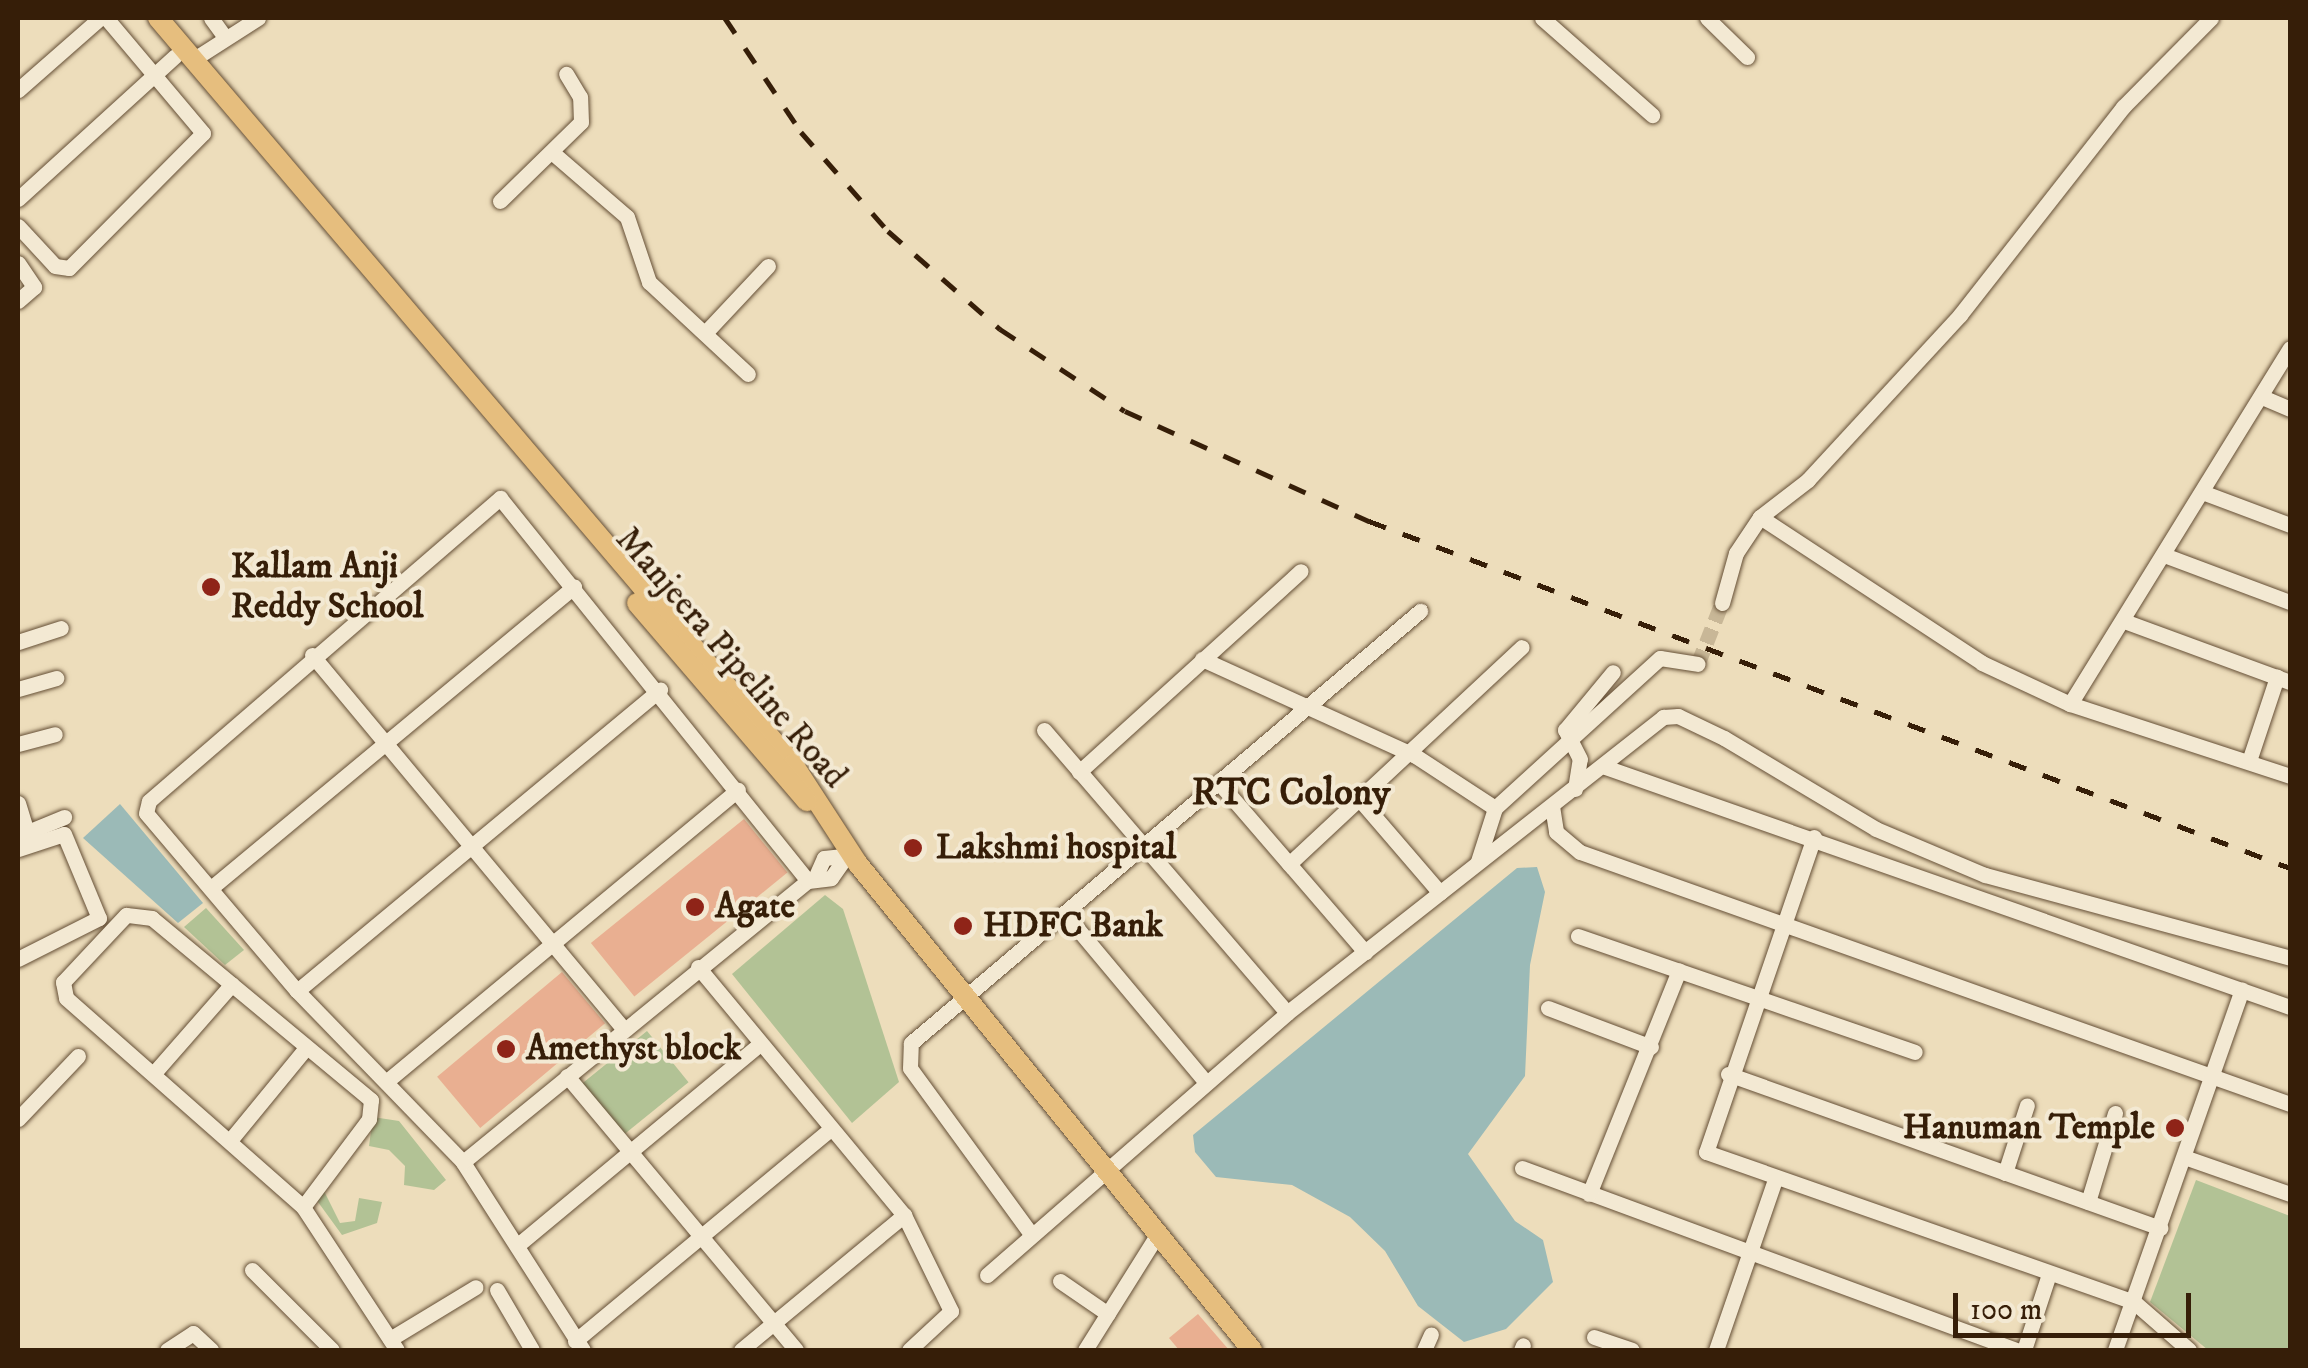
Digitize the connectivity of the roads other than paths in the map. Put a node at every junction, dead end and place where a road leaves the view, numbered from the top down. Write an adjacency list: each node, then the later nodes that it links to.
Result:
1 (103, 18): 12 (street); 14 (street)
2 (142, 18): 10 (main road, Manjeera Pipeline Road)
3 (158, 18): 10 (main road, Manjeera Pipeline Road)
4 (211, 18): 9 (street)
5 (258, 18): 9 (street)
6 (1542, 18): 15 (street)
7 (1706, 18): 11 (street)
8 (2211, 18): 29 (street)
9 (225, 37): 10 (street)
10 (184, 57): 12 (street); 74 (main road, Manjeera Pipeline Road)
11 (1747, 57)
12 (156, 74): 17 (street); 19 (street)
13 (566, 74): 16 (street)
14 (18, 90)
15 (1652, 116)
16 (554, 154): 18 (street); 23 (street)
17 (18, 199)
18 (500, 202)
19 (18, 226)
20 (18, 263): 22 (street)
21 (768, 266): 23 (street)
22 (18, 301)
23 (706, 334): 25 (street)
24 (2290, 348): 26 (street)
25 (748, 374)
26 (2262, 397): 27 (street); 28 (street)
27 (2290, 409)
28 (2202, 492): 30 (street); 31 (street)
29 (1760, 517): 35 (street); 49 (street)
30 (2290, 525)
31 (2164, 556): 34 (street); 37 (street)
32 (1300, 571): 42 (street)
33 (574, 587): 41 (street); 48 (street); 53 (street)
34 (2290, 602)
35 (1722, 603)
36 (1420, 611): 50 (street)
37 (2124, 621): 46 (street); 49 (street)
38 (61, 628): 39 (street)
39 (18, 642)
40 (1522, 647): 56 (street)
41 (312, 655): 53 (street); 79 (street)
42 (1202, 659): 50 (street); 59 (street)
43 (1698, 664): 55 (street)
44 (1612, 672): 55 (street)
45 (56, 678): 47 (street)
46 (2284, 679): 57 (street)
47 (18, 689)
48 (660, 690): 63 (street); 71 (street)
49 (2070, 704): 57 (street)
50 (1307, 709): 56 (street); 61 (street)
51 (1044, 730): 59 (street)
52 (55, 734): 54 (street)
53 (386, 743): 71 (street); 79 (street)
54 (18, 744)
55 (1568, 744): 62 (street); 67 (street)
56 (1414, 755): 64 (street); 67 (street)
57 (2249, 761): 60 (street)
58 (1605, 767): 62 (street); 70 (street); 78 (street)
59 (1079, 772): 72 (street)
60 (2290, 776)
61 (1221, 785): 72 (street); 76 (street)
62 (1575, 789): 66 (street)
63 (738, 790): 77 (street); 87 (street)
64 (1362, 801): 76 (street); 80 (street)
65 (18, 803): 69 (street)
66 (1552, 806): 75 (street); 85 (street)
67 (1495, 808): 75 (street)
68 (64, 817): 69 (street)
69 (22, 834)
70 (1814, 837): 82 (street); 85 (street)
71 (471, 846): 87 (street); 95 (street)
72 (1145, 846): 83 (street); 100 (street)
73 (18, 849): 90 (street)
74 (846, 854): 77 (street); 96 (main road, Manjeera Pipeline Road)
75 (1478, 861): 80 (street)
76 (1290, 864): 88 (street)
77 (812, 880): 91 (street)
78 (2013, 884): 81 (street); 82 (street)
79 (211, 888): 95 (street)
80 (1440, 892): 88 (street)
81 (2055, 899): 84 (street); 89 (street)
82 (2008, 906): 84 (street)
83 (1066, 915): 96 (street); 112 (street)
84 (2052, 922): 94 (street)
85 (1784, 926): 97 (street); 109 (street)
86 (1578, 936): 92 (street)
87 (553, 944): 101 (street); 111 (street)
88 (1365, 952): 100 (street)
89 (2290, 958)
90 (18, 959)
91 (698, 967): 101 (street); 102 (street)
92 (1679, 970): 97 (street); 103 (street)
93 (232, 984): 104 (street); 107 (street); 107 (street)
94 (2242, 990): 98 (street); 109 (street)
95 (297, 991): 111 (street)
96 (965, 997): 122 (main road, Manjeera Pipeline Road); 132 (street)
97 (1756, 998): 105 (street); 108 (street)
98 (2290, 1007)
99 (1548, 1008): 103 (street)
100 (1286, 1013): 112 (street)
101 (624, 1029): 110 (street)
102 (760, 1044): 117 (street); 119 (street)
103 (1651, 1047): 126 (street)
104 (306, 1048): 118 (street); 129 (street)
105 (1916, 1052)
106 (78, 1056): 116 (street)
107 (154, 1073): 118 (street)
108 (1728, 1074): 124 (street); 125 (street)
109 (2212, 1075): 114 (street); 120 (street)
110 (567, 1076): 119 (street); 121 (street)
111 (387, 1081): 121 (street)
112 (1205, 1081): 122 (street)
113 (2027, 1104): 124 (street)
114 (2290, 1104)
115 (2115, 1113): 128 (street)
116 (18, 1118)
117 (830, 1129): 130 (street); 134 (street)
118 (232, 1138): 129 (street)
119 (630, 1152): 134 (street); 135 (street)
120 (2184, 1156): 127 (street); 131 (street)
121 (463, 1162): 135 (street)
122 (1104, 1165): 132 (street); 133 (main road, Manjeera Pipeline Road)
123 (1522, 1168): 126 (street)
124 (2005, 1173): 128 (street)
125 (1775, 1180): 136 (street); 138 (street)
126 (1589, 1194): 136 (street)
127 (2290, 1194)
128 (2088, 1202): 131 (street)
129 (303, 1206): 149 (street)
130 (904, 1215): 145 (street); 157 (street)
131 (2160, 1228): 143 (street)
132 (1031, 1234): 139 (street)
133 (1157, 1235): 144 (street); 159 (main road, Manjeera Pipeline Road)
134 (700, 1237): 145 (street); 150 (street)
135 (519, 1244): 150 (street)
136 (1749, 1255): 148 (street); 162 (street)
137 (252, 1270): 153 (street)
138 (2049, 1274): 143 (street); 164 (street)
139 (986, 1275)
140 (1060, 1281): 144 (street)
141 (476, 1287): 149 (street)
142 (497, 1290): 154 (street)
143 (2134, 1302): 165 (street); 166 (street)
144 (1108, 1314): 158 (street)
145 (773, 1324): 155 (street); 156 (street)
146 (1431, 1334): 160 (street)
147 (1594, 1337): 161 (street)
148 (1968, 1343): 163 (street)
149 (393, 1345)
150 (579, 1346)
151 (167, 1350): 152 (street)
152 (211, 1350)
153 (332, 1350)
154 (532, 1350)
155 (741, 1350)
156 (796, 1350)
157 (910, 1350)
158 (1085, 1350)
159 (1252, 1350)
160 (1424, 1350)
161 (1632, 1350)
162 (1716, 1350)
163 (2016, 1350)
164 (2024, 1350)
165 (2115, 1350)
166 (2189, 1350)

